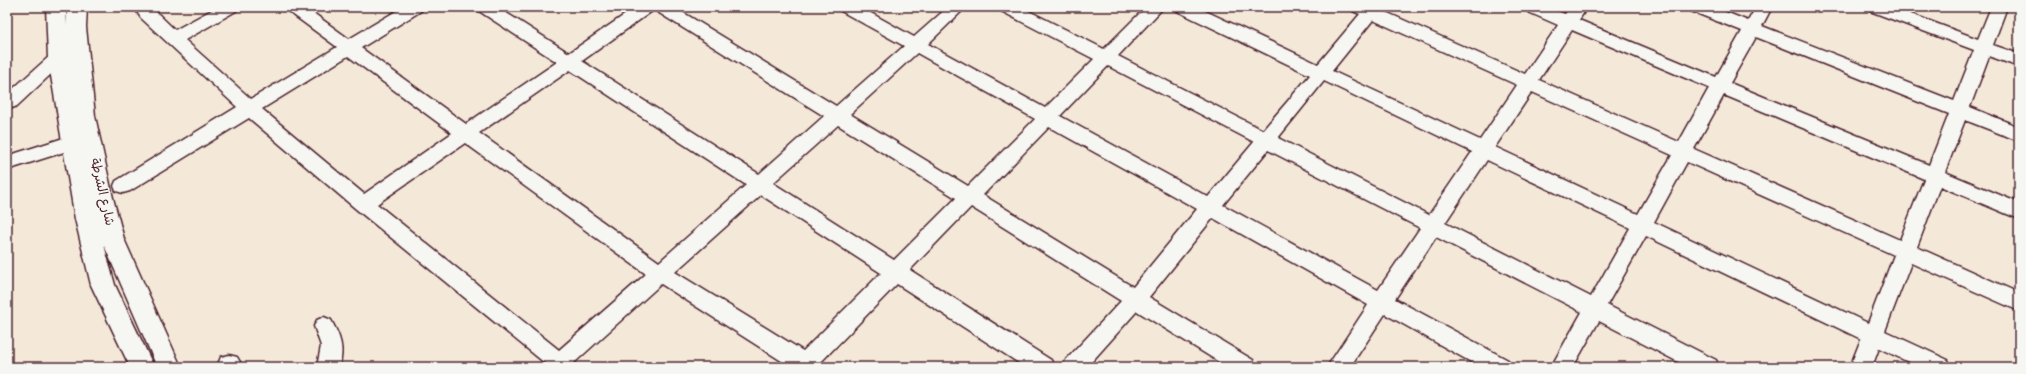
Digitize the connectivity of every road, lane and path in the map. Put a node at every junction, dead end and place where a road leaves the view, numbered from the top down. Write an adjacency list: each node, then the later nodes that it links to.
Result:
1 (56, 7): 27 (main road, شارع الشرطة)
2 (77, 7): 67 (main road, شارع الشرطة)
3 (142, 7): 23 (street)
4 (230, 7): 23 (street)
5 (294, 7): 25 (street)
6 (416, 7): 25 (street)
7 (485, 7): 29 (street)
8 (648, 7): 29 (street)
9 (662, 7): 37 (street)
10 (847, 7): 24 (street)
11 (958, 7): 24 (street)
12 (1007, 7): 28 (street)
13 (1156, 7): 28 (street)
14 (1184, 7): 31 (street)
15 (1532, 7): 21 (street)
16 (1697, 7): 22 (street)
17 (1764, 7): 22 (street)
18 (1876, 7): 26 (street)
19 (1999, 7): 26 (street)
20 (1368, 9): 31 (street); 32 (street)
21 (1574, 15): 32 (street); 33 (street)
22 (1752, 29): 33 (street); 36 (street)
23 (174, 38): 35 (street)
24 (916, 45): 37 (street); 38 (street)
25 (350, 47): 35 (street); 39 (street)
26 (1984, 47): 30 (street); 36 (street)
27 (58, 58): 34 (street); 42 (main road, شارع الشرطة)
28 (1106, 58): 38 (street); 41 (street)
29 (569, 61): 39 (street); 47 (street)
30 (2019, 61)
31 (1321, 72): 41 (street); 43 (street)
32 (1528, 83): 43 (street); 44 (street)
33 (1720, 86): 44 (street); 46 (street)
34 (7, 103)
35 (249, 108): 48 (street); 50 (street)
36 (1960, 111): 40 (street); 46 (street)
37 (837, 115): 47 (street); 49 (street)
38 (1048, 117): 49 (street); 51 (street)
39 (465, 134): 50 (street); 57 (street)
40 (2019, 134)
41 (1265, 140): 51 (street); 54 (street)
42 (73, 142): 45 (street); 66 (main road, شارع الشرطة)
43 (1483, 150): 53 (street); 54 (street)
44 (1683, 152): 53 (street); 55 (street)
45 (7, 163)
46 (1935, 176): 52 (street); 55 (street)
47 (760, 184): 56 (street); 57 (street)
48 (123, 186)
49 (969, 197): 56 (street); 58 (street)
50 (363, 204): 64 (street)
51 (1210, 207): 58 (street); 59 (street)
52 (2019, 211)
53 (1641, 225): 61 (street); 63 (street)
54 (1433, 226): 59 (street); 61 (street)
55 (1906, 252): 60 (street); 63 (street)
56 (896, 272): 65 (street); 69 (street)
57 (660, 273): 64 (street); 65 (street)
58 (1135, 299): 70 (street); 71 (street)
59 (1382, 302): 72 (street); 73 (street)
60 (2019, 302)
61 (1595, 309): 74 (street); 75 (street)
62 (324, 326): 68 (street)
63 (1872, 335): 76 (street); 77 (street)
64 (560, 366)
65 (806, 366)
66 (142, 367)
67 (169, 367)
68 (328, 367)
69 (1043, 367)
70 (1074, 367)
71 (1245, 367)
72 (1338, 367)
73 (1500, 367)
74 (1562, 367)
75 (1708, 367)
76 (1861, 367)
77 (1940, 367)

